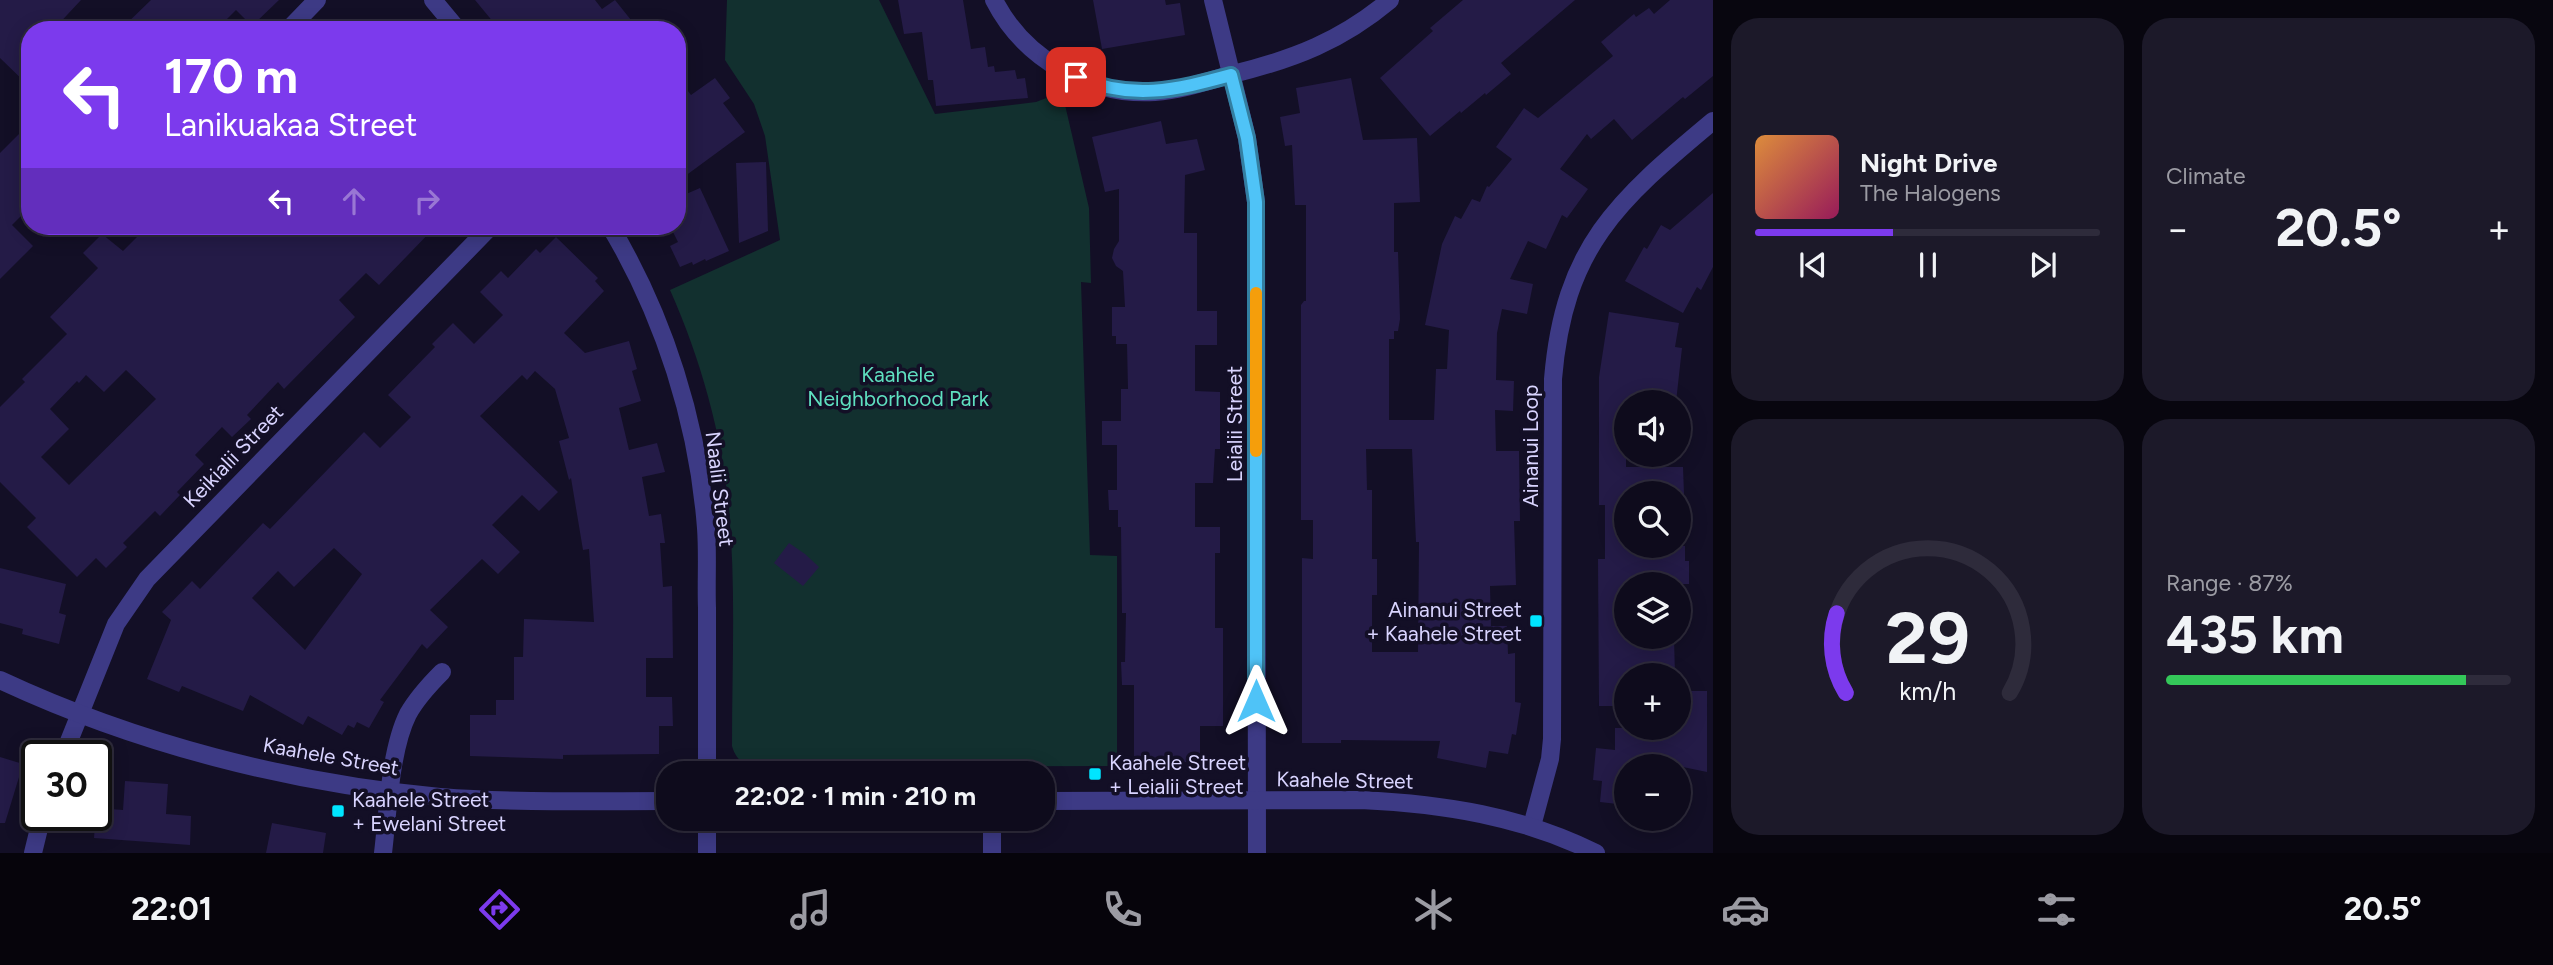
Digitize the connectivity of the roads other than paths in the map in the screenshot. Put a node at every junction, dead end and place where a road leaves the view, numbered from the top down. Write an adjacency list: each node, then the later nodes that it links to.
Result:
1 (317, 0): 6 (street)
2 (433, 0): 7 (street)
3 (994, 0): 8 (street)
4 (1213, 0): 8 (street, Leialii Street)
5 (1390, 0): 8 (street)
6 (297, 21)
7 (450, 21)
8 (1231, 75): 18 (street, Leialii Street)
9 (1713, 121): 21 (street, Ainanui Loop)
10 (482, 235): 14 (street, Keikialii Street)
11 (615, 235): 16 (street, Naalii Street)
12 (442, 672): 17 (street)
13 (0, 680): 14 (street, Kaahele Street)
14 (79, 713): 15 (street, Keikialii Street); 17 (street, Kaahele Street)
15 (69, 740)
16 (707, 761)
17 (391, 791): 19 (street, Kaahele Street); 26 (street)
18 (1257, 800): 20 (street, Kaahele Street); 21 (street, Kaahele Street); 29 (street, Leialii Street)
19 (656, 801)
20 (1055, 801)
21 (1532, 826): 30 (street, Kaahele Street)
22 (38, 831): 25 (street)
23 (707, 831): 27 (street)
24 (992, 831): 28 (street)
25 (33, 853)
26 (383, 853)
27 (707, 853)
28 (992, 853)
29 (1256, 853)
30 (1596, 853)

